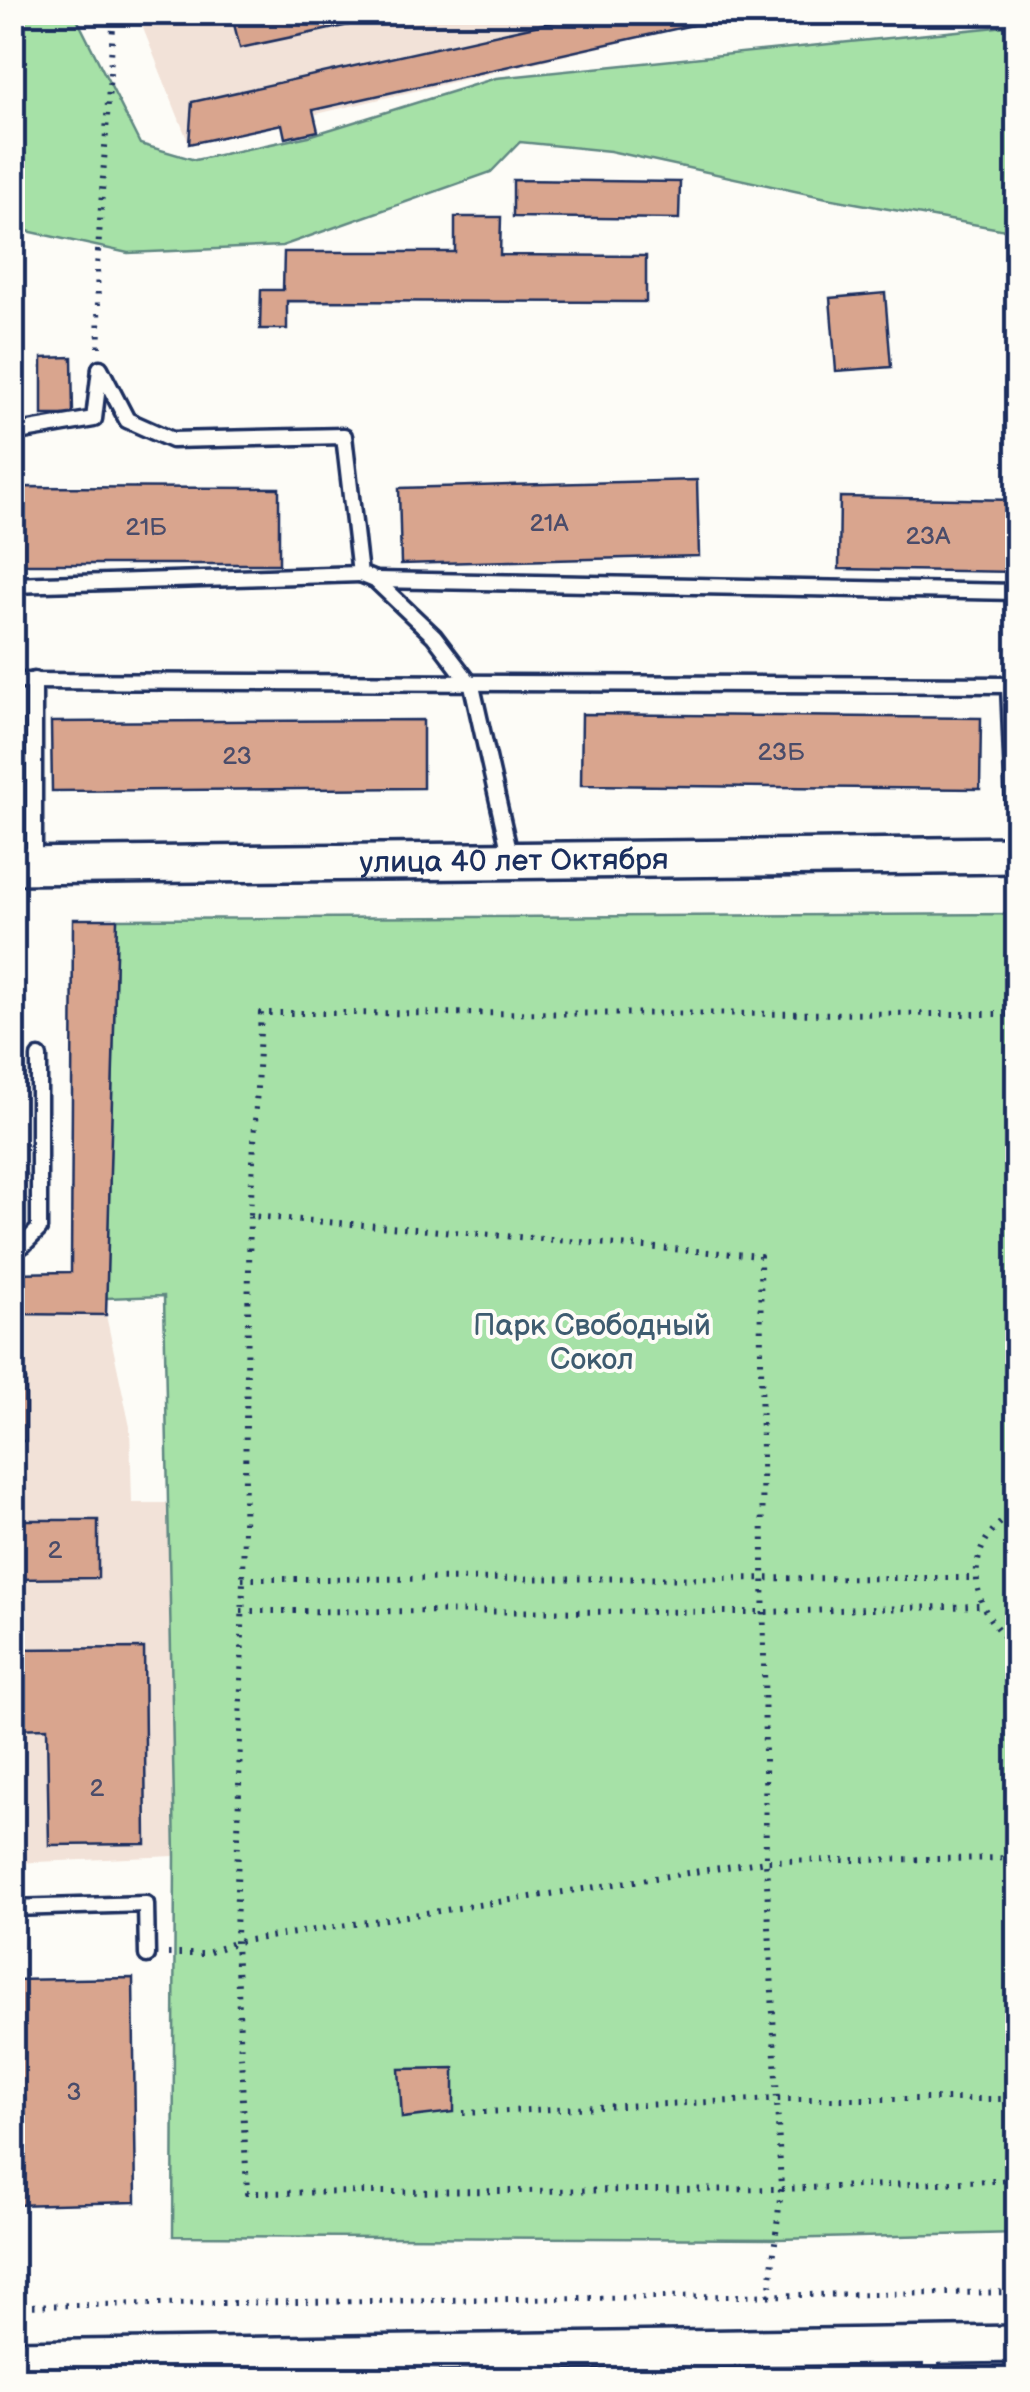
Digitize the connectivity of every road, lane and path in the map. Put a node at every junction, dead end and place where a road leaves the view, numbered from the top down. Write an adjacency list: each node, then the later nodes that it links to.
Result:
1 (114, 12): 2 (path)
2 (100, 368): 3 (lane); 4 (lane)
3 (12, 432)
4 (360, 574): 5 (lane); 6 (lane)
5 (375, 580): 7 (lane); 11 (lane)
6 (12, 585)
7 (1018, 592)
8 (34, 680): 9 (lane); 11 (lane); 14 (lane)
9 (12, 681)
10 (1013, 685): 11 (lane); 12 (lane)
11 (472, 686): 13 (lane)
12 (1017, 855): 13 (street, улица 40 лет Октября)
13 (510, 859): 14 (street, улица 40 лет Октября)
14 (23, 866)
15 (1018, 1014): 17 (path)
16 (39, 1058): 18 (lane)
17 (250, 1216): 20 (path); 22 (path)
18 (12, 1245)
19 (1018, 1511): 21 (path)
20 (764, 1577): 21 (path); 22 (path); 25 (path)
21 (975, 1578): 23 (path)
22 (242, 1579): 24 (path)
23 (980, 1606): 25 (path); 26 (path)
24 (241, 1612): 25 (path); 30 (path)
25 (764, 1612): 28 (path)
26 (1018, 1648)
27 (1018, 1858): 28 (path)
28 (766, 1861): 30 (path); 32 (path)
29 (12, 1908): 31 (lane)
30 (236, 1942): 31 (path); 36 (path)
31 (147, 1955)
32 (778, 2099): 33 (path); 34 (path); 36 (path)
33 (1018, 2100)
34 (463, 2113)
35 (1018, 2180): 36 (path)
36 (781, 2189): 38 (path)
37 (1018, 2292): 38 (path)
38 (769, 2296): 39 (path)
39 (12, 2306)
40 (1018, 2344): 42 (street)
41 (12, 2359): 42 (street)
42 (931, 2362)

